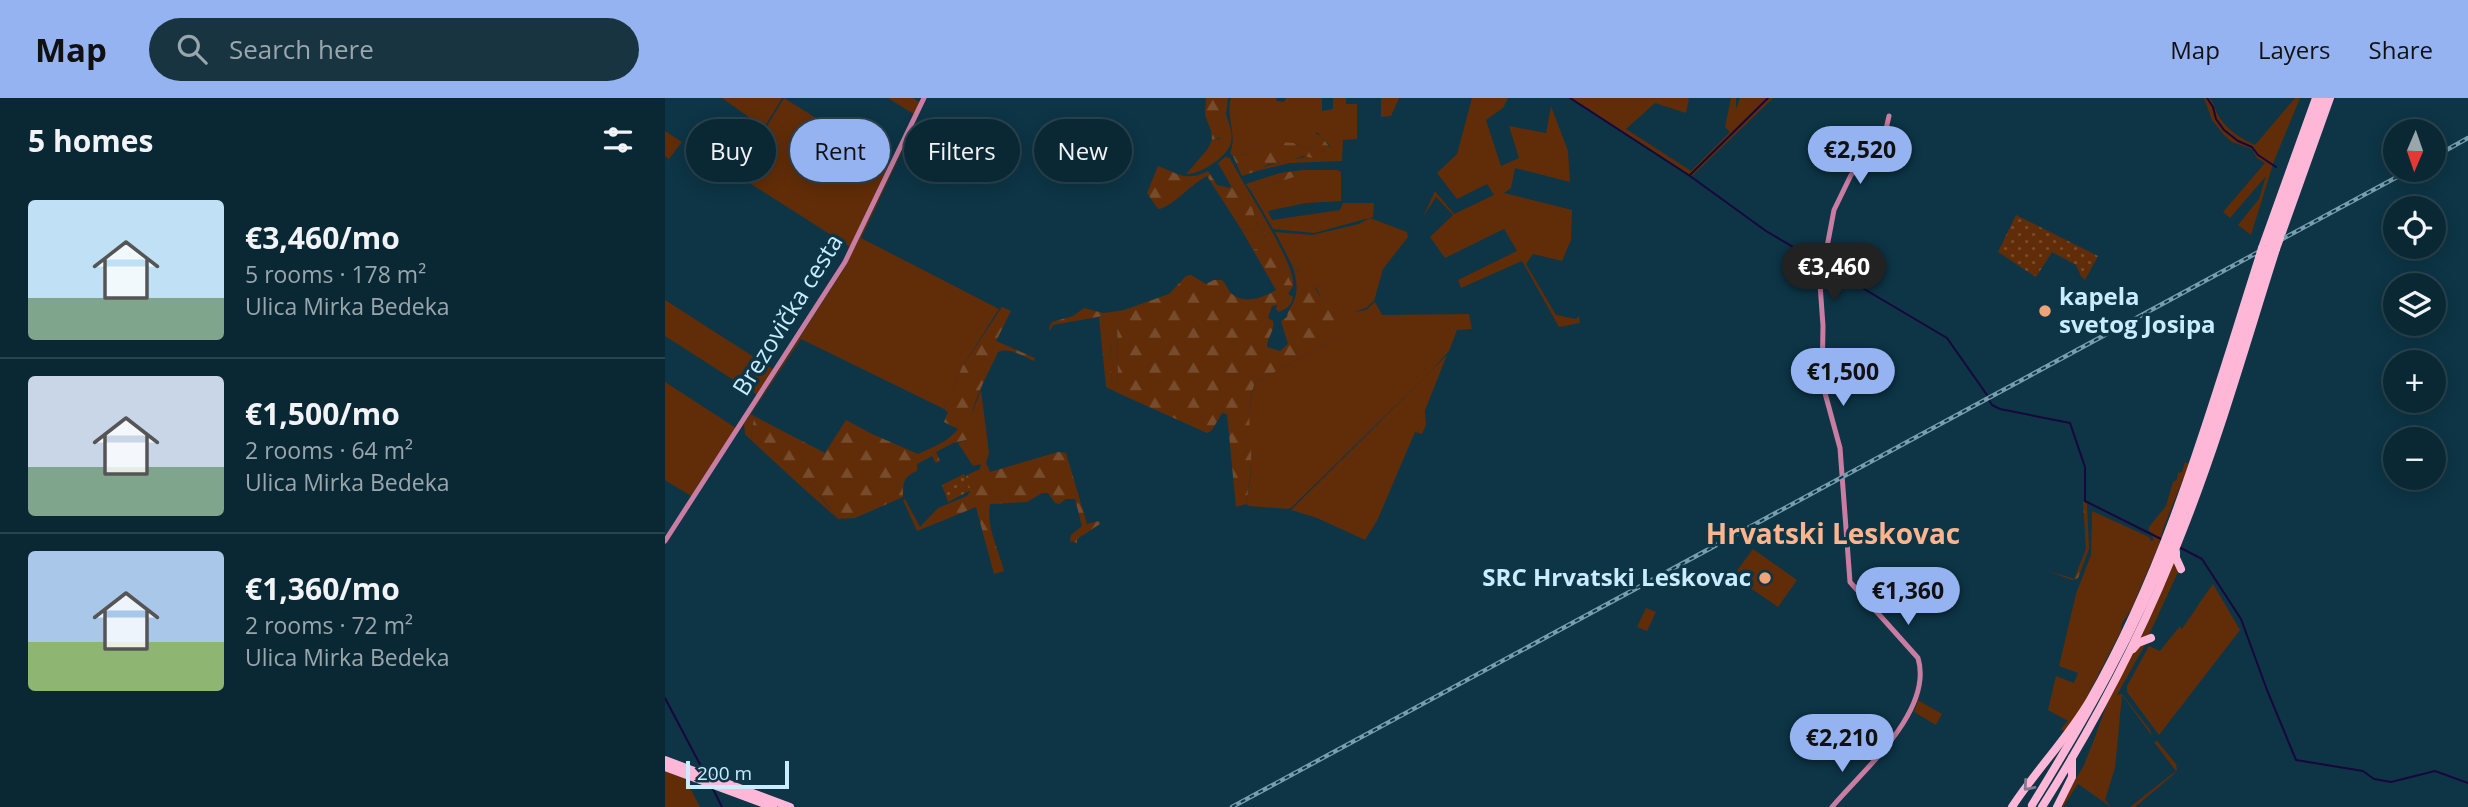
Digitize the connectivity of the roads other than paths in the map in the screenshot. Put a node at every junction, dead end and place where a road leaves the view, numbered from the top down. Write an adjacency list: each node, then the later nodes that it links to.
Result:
1 (924, 98): 8 (main road, Brezovička cesta)
2 (2316, 98): 6 (highway)
3 (2323, 98): 6 (highway)
4 (2330, 98): 6 (highway, bridge)
5 (1889, 116): 20 (main road)
6 (2269, 248): 7 (highway); 7 (highway, bridge)
7 (2246, 318): 9 (highway); 9 (highway)
8 (665, 541)
9 (2171, 544): 10 (highway); 12 (highway); 17 (highway); 21 (highway, one-way to 21)
10 (2181, 569)
11 (2151, 638): 12 (highway)
12 (2127, 656): 13 (highway)
13 (2072, 758): 22 (highway); 23 (highway)
14 (665, 760): 16 (highway)
15 (665, 767): 16 (highway)
16 (739, 790): 18 (highway); 19 (highway)
17 (2032, 805)
18 (773, 807)
19 (790, 807)
20 (1832, 807)
21 (2012, 807)
22 (2042, 807)
23 (2057, 807)

